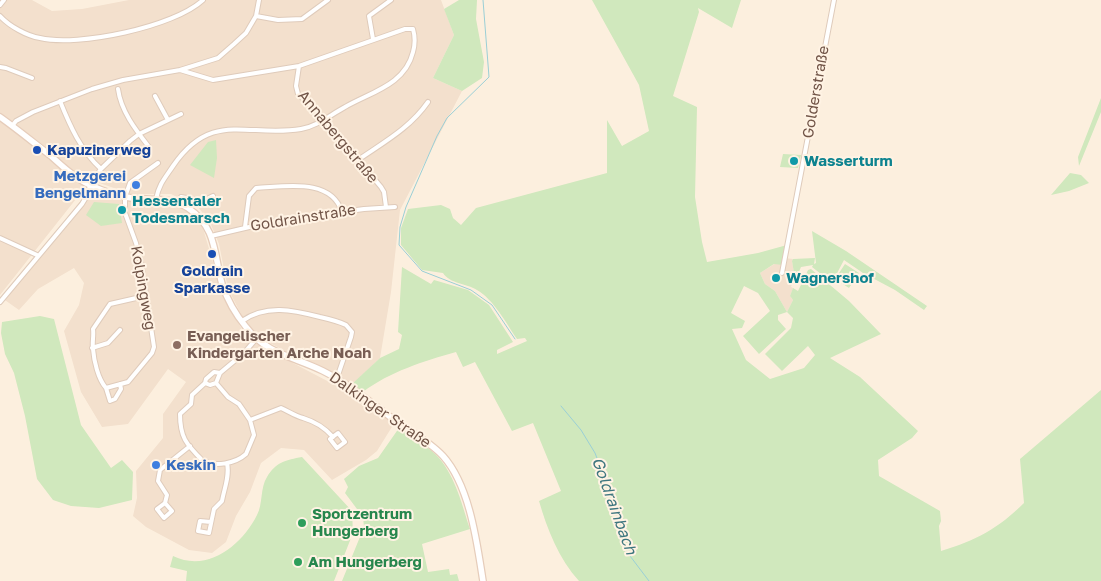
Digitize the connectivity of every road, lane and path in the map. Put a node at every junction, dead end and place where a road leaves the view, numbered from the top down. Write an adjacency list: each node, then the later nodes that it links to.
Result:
1 (4, 0): 7 (street)
2 (203, 0): 8 (street)
3 (258, 0): 9 (street)
4 (328, 0): 9 (street)
5 (391, 0): 10 (street)
6 (834, 0): 41 (street, Golderstraße)
7 (0, 5)
8 (0, 16)
9 (256, 16): 13 (street)
10 (373, 39): 11 (street); 22 (street)
11 (299, 66): 13 (street); 22 (street, Annabergstraße)
12 (0, 67): 14 (street)
13 (180, 70): 17 (street)
14 (32, 78)
15 (118, 89): 24 (street)
16 (155, 96): 21 (street)
17 (60, 102): 23 (street); 28 (street)
18 (428, 102): 26 (street)
19 (181, 114): 21 (street)
20 (0, 117): 23 (street, Dalkinger Straße)
21 (168, 120): 24 (street)
22 (324, 120): 26 (street, Annabergstraße); 32 (street)
23 (12, 126): 29 (street, Dalkinger Straße)
24 (139, 134): 25 (street); 28 (street)
25 (149, 147)
26 (358, 160): 34 (street, Annabergstraße)
27 (158, 163): 31 (street)
28 (101, 169): 29 (street)
29 (90, 185): 31 (street, Dalkinger Straße); 40 (street)
30 (213, 196): 33 (street)
31 (125, 197): 32 (street, Dalkinger Straße); 42 (street, Kolpingweg)
32 (156, 199): 33 (street, Dalkinger Straße)
33 (178, 202): 38 (street, Dalkinger Straße)
34 (386, 207): 35 (street, Goldrainstraße); 36 (street, Goldrainstraße)
35 (395, 207)
36 (342, 212): 37 (street, Goldrainstraße); 37 (street)
37 (245, 227): 38 (street, Goldrainstraße)
38 (211, 236): 44 (street, Dalkinger Straße)
39 (0, 238): 40 (street)
40 (38, 255): 43 (street)
41 (782, 273)
42 (145, 296): 47 (street); 52 (street, Kolpingweg)
43 (0, 302)
44 (242, 321): 46 (street, Dalkinger Straße); 49 (street)
45 (120, 330): 47 (street)
46 (256, 339): 48 (street); 49 (street, Dalkinger Straße)
47 (92, 348): 53 (street)
48 (220, 373): 50 (street); 51 (street)
49 (337, 378): 60 (street, Dalkinger Straße)
50 (205, 383): 51 (street); 56 (street)
51 (216, 383): 54 (street)
52 (120, 384): 53 (street, Kolpingweg); 53 (street, Kolpingweg)
53 (106, 388)
54 (250, 420): 55 (street); 57 (street)
55 (333, 437)
56 (190, 446): 57 (street); 58 (street)
57 (227, 463): 59 (street)
58 (165, 503)
59 (211, 522)
60 (483, 581)

